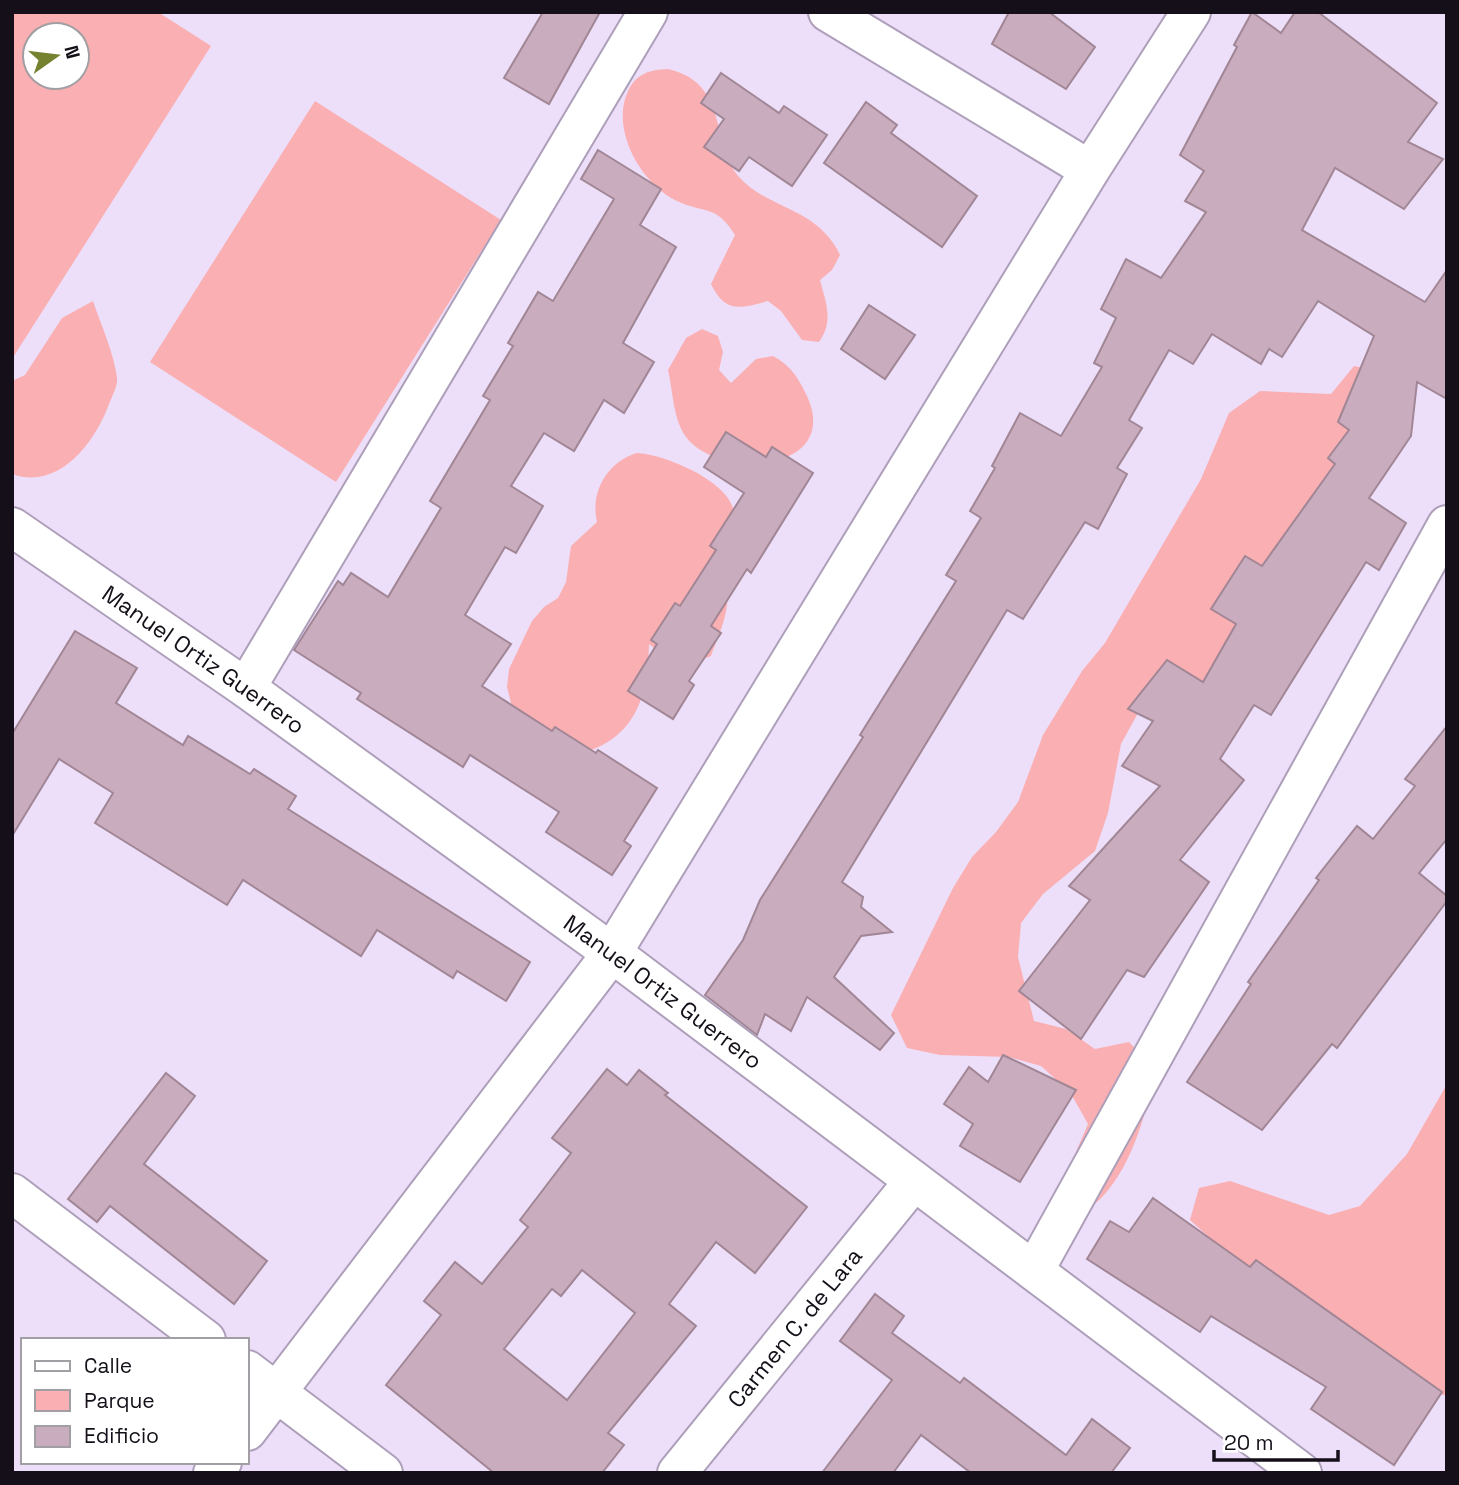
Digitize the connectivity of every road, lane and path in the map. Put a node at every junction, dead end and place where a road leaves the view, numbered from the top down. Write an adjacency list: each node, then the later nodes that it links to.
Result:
1 (648, 12): 7 (street)
2 (828, 12): 4 (street)
3 (1191, 12): 4 (street)
4 (1090, 170): 8 (street)
5 (1447, 525): 11 (street)
6 (12, 527): 7 (street, Manuel Ortiz Guerrero)
7 (246, 688): 8 (street, Manuel Ortiz Guerrero)
8 (612, 953): 9 (street, Manuel Ortiz Guerrero); 14 (street)
9 (914, 1181): 11 (street, Manuel Ortiz Guerrero); 18 (street, Carmen C. de Lara)
10 (12, 1193): 12 (street)
11 (1034, 1271): 16 (street, Manuel Ortiz Guerrero)
12 (203, 1338)
13 (248, 1371): 14 (street)
14 (277, 1393): 15 (street); 17 (street)
15 (248, 1430)
16 (1262, 1461): 19 (street, Manuel Ortiz Guerrero)
17 (383, 1473)
18 (677, 1473)
19 (1302, 1473)

